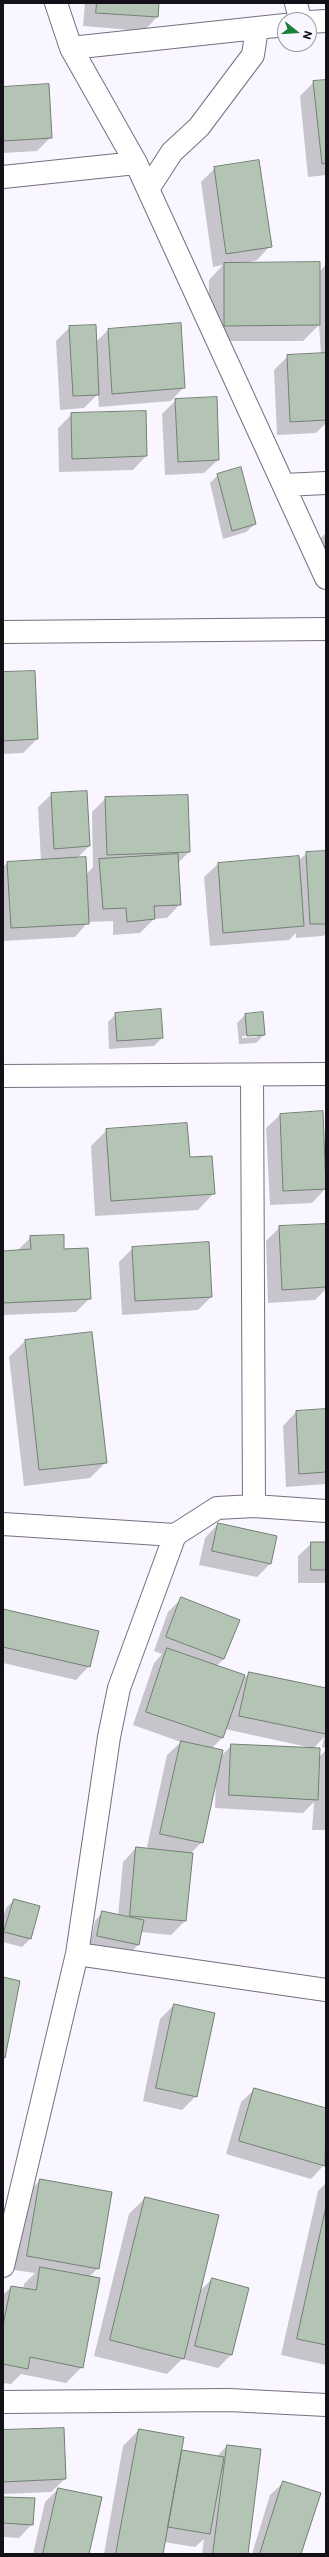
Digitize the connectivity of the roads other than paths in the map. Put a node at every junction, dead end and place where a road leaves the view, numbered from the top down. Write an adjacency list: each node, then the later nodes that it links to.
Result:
1 (56, 3): 4 (street)
2 (277, 25): 3 (street)
3 (257, 28): 4 (street); 7 (street)
4 (71, 48): 5 (street)
5 (136, 163): 6 (street); 7 (street)
6 (3, 177)
7 (148, 189): 9 (street)
8 (326, 483): 9 (street)
9 (284, 485): 10 (street)
10 (326, 578)
11 (326, 629): 12 (street)
12 (3, 632)
13 (326, 1074): 14 (street)
14 (252, 1075): 15 (street); 16 (street)
15 (3, 1076)
16 (254, 1506): 17 (street); 19 (street)
17 (326, 1511)
18 (3, 1524): 19 (street)
19 (175, 1535): 20 (street)
20 (77, 1954): 21 (street); 22 (street)
21 (326, 1990)
22 (3, 2266)
23 (3, 2402): 24 (street)
24 (326, 2405)

